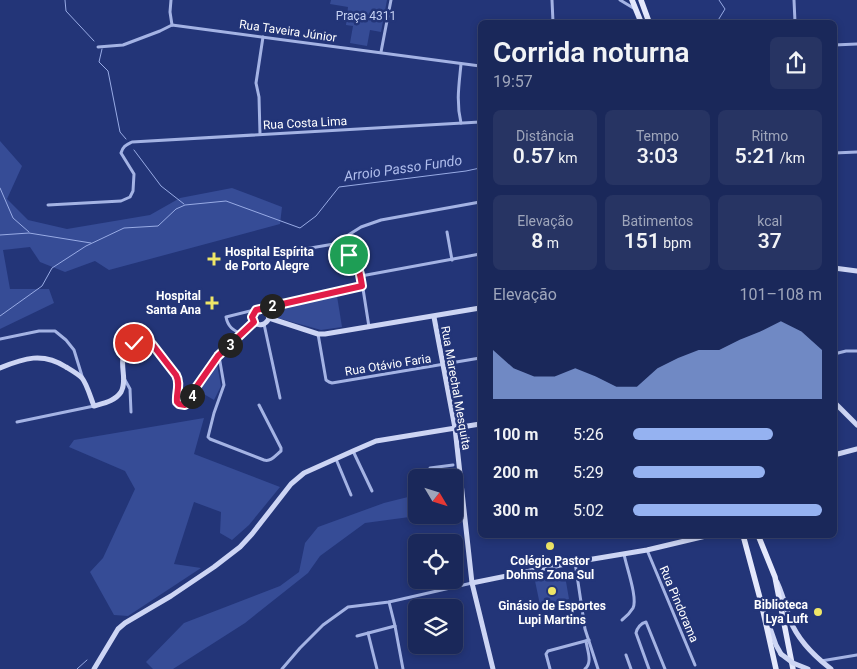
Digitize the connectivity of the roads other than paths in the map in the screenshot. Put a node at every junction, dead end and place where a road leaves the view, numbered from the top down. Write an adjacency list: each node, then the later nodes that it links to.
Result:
1 (171, 0): 13 (street)
2 (392, 0): 18 (street)
3 (552, 0): 9 (street)
4 (620, 0): 8 (street)
5 (624, 0): 8 (street)
6 (641, 0): 11 (main road)
7 (794, 0): 12 (street)
8 (634, 5): 10 (main road); 11 (main road)
9 (553, 20)
10 (640, 20)
11 (648, 20)
12 (795, 20)
13 (172, 25): 14 (street, Rua Taveira Júnior); 17 (street)
14 (262, 37): 18 (street, Rua Taveira Júnior); 23 (street)
15 (857, 44): 16 (street)
16 (837, 45)
17 (98, 47)
18 (381, 52): 19 (street, Rua Taveira Júnior)
19 (461, 64): 20 (street, Rua Taveira Júnior); 22 (street)
20 (478, 66)
21 (478, 122): 22 (street, Rua Costa Lima)
22 (461, 123): 23 (street, Rua Costa Lima)
23 (260, 134): 27 (street, Rua Costa Lima)
24 (857, 152): 25 (street)
25 (837, 153)
26 (478, 202): 29 (street)
27 (48, 205)
28 (447, 232): 32 (street)
29 (334, 244): 30 (street); 35 (street)
30 (293, 251)
31 (478, 254): 32 (street)
32 (452, 260): 35 (street)
33 (837, 270): 34 (street)
34 (857, 271)
35 (360, 276): 36 (street)
36 (362, 286): 38 (street); 43 (street)
37 (478, 308): 39 (street)
38 (258, 309): 40 (street); 41 (street); 44 (street)
39 (434, 317): 43 (street); 51 (street, Rua Marechal Mesquita)
40 (269, 318): 42 (street); 45 (street)
41 (254, 322): 42 (street); 44 (street)
42 (264, 324): 55 (street)
43 (369, 327): 45 (street)
44 (242, 334): 49 (street)
45 (318, 334): 51 (street, Rua Otávio Faria)
46 (0, 339): 54 (street)
47 (857, 351): 48 (street)
48 (837, 353)
49 (218, 356): 53 (street); 56 (street)
50 (478, 358): 51 (street, Rua Otávio Faria)
51 (443, 365): 63 (street, Rua Marechal Mesquita)
52 (0, 368): 54 (street)
53 (124, 377): 58 (street); 59 (street)
54 (82, 378): 58 (street)
55 (280, 398)
56 (259, 405)
57 (837, 405): 62 (street)
58 (94, 406): 60 (street)
59 (131, 412)
60 (17, 422)
61 (478, 424): 63 (street)
62 (857, 425)
63 (456, 428): 65 (street); 79 (street, Rua Marechal Mesquita)
64 (857, 449): 66 (street)
65 (353, 451): 67 (street); 70 (street)
66 (837, 454)
67 (336, 458): 71 (street); 91 (street)
68 (453, 465): 69 (street)
69 (430, 468)
70 (372, 491)
71 (351, 495)
72 (697, 538): 75 (street)
73 (744, 538): 81 (main road)
74 (759, 538): 78 (main road)
75 (647, 550): 76 (street); 89 (street, Rua Pindorama)
76 (623, 554): 77 (street); 82 (street)
77 (575, 562): 79 (street); 86 (street)
78 (775, 577): 90 (street); 103 (main road)
79 (472, 583): 80 (street); 95 (street, Rua Marechal Mesquita)
80 (389, 602): 83 (street); 92 (street)
81 (761, 602): 102 (main road); 104 (street, bridge)
82 (622, 620)
83 (395, 626): 84 (street); 94 (street)
84 (368, 633): 85 (street); 93 (street)
85 (357, 636)
86 (587, 640): 96 (street); 97 (street); 98 (street)
87 (626, 655): 99 (street)
88 (857, 655): 90 (street)
89 (695, 665)
90 (829, 665)
91 (94, 669)
92 (282, 669)
93 (377, 669)
94 (403, 669)
95 (493, 669)
96 (550, 669)
97 (586, 669)
98 (598, 669)
99 (631, 669)
100 (649, 669): 101 (street)
101 (665, 669)
102 (776, 669)
103 (793, 669)
104 (808, 669)

